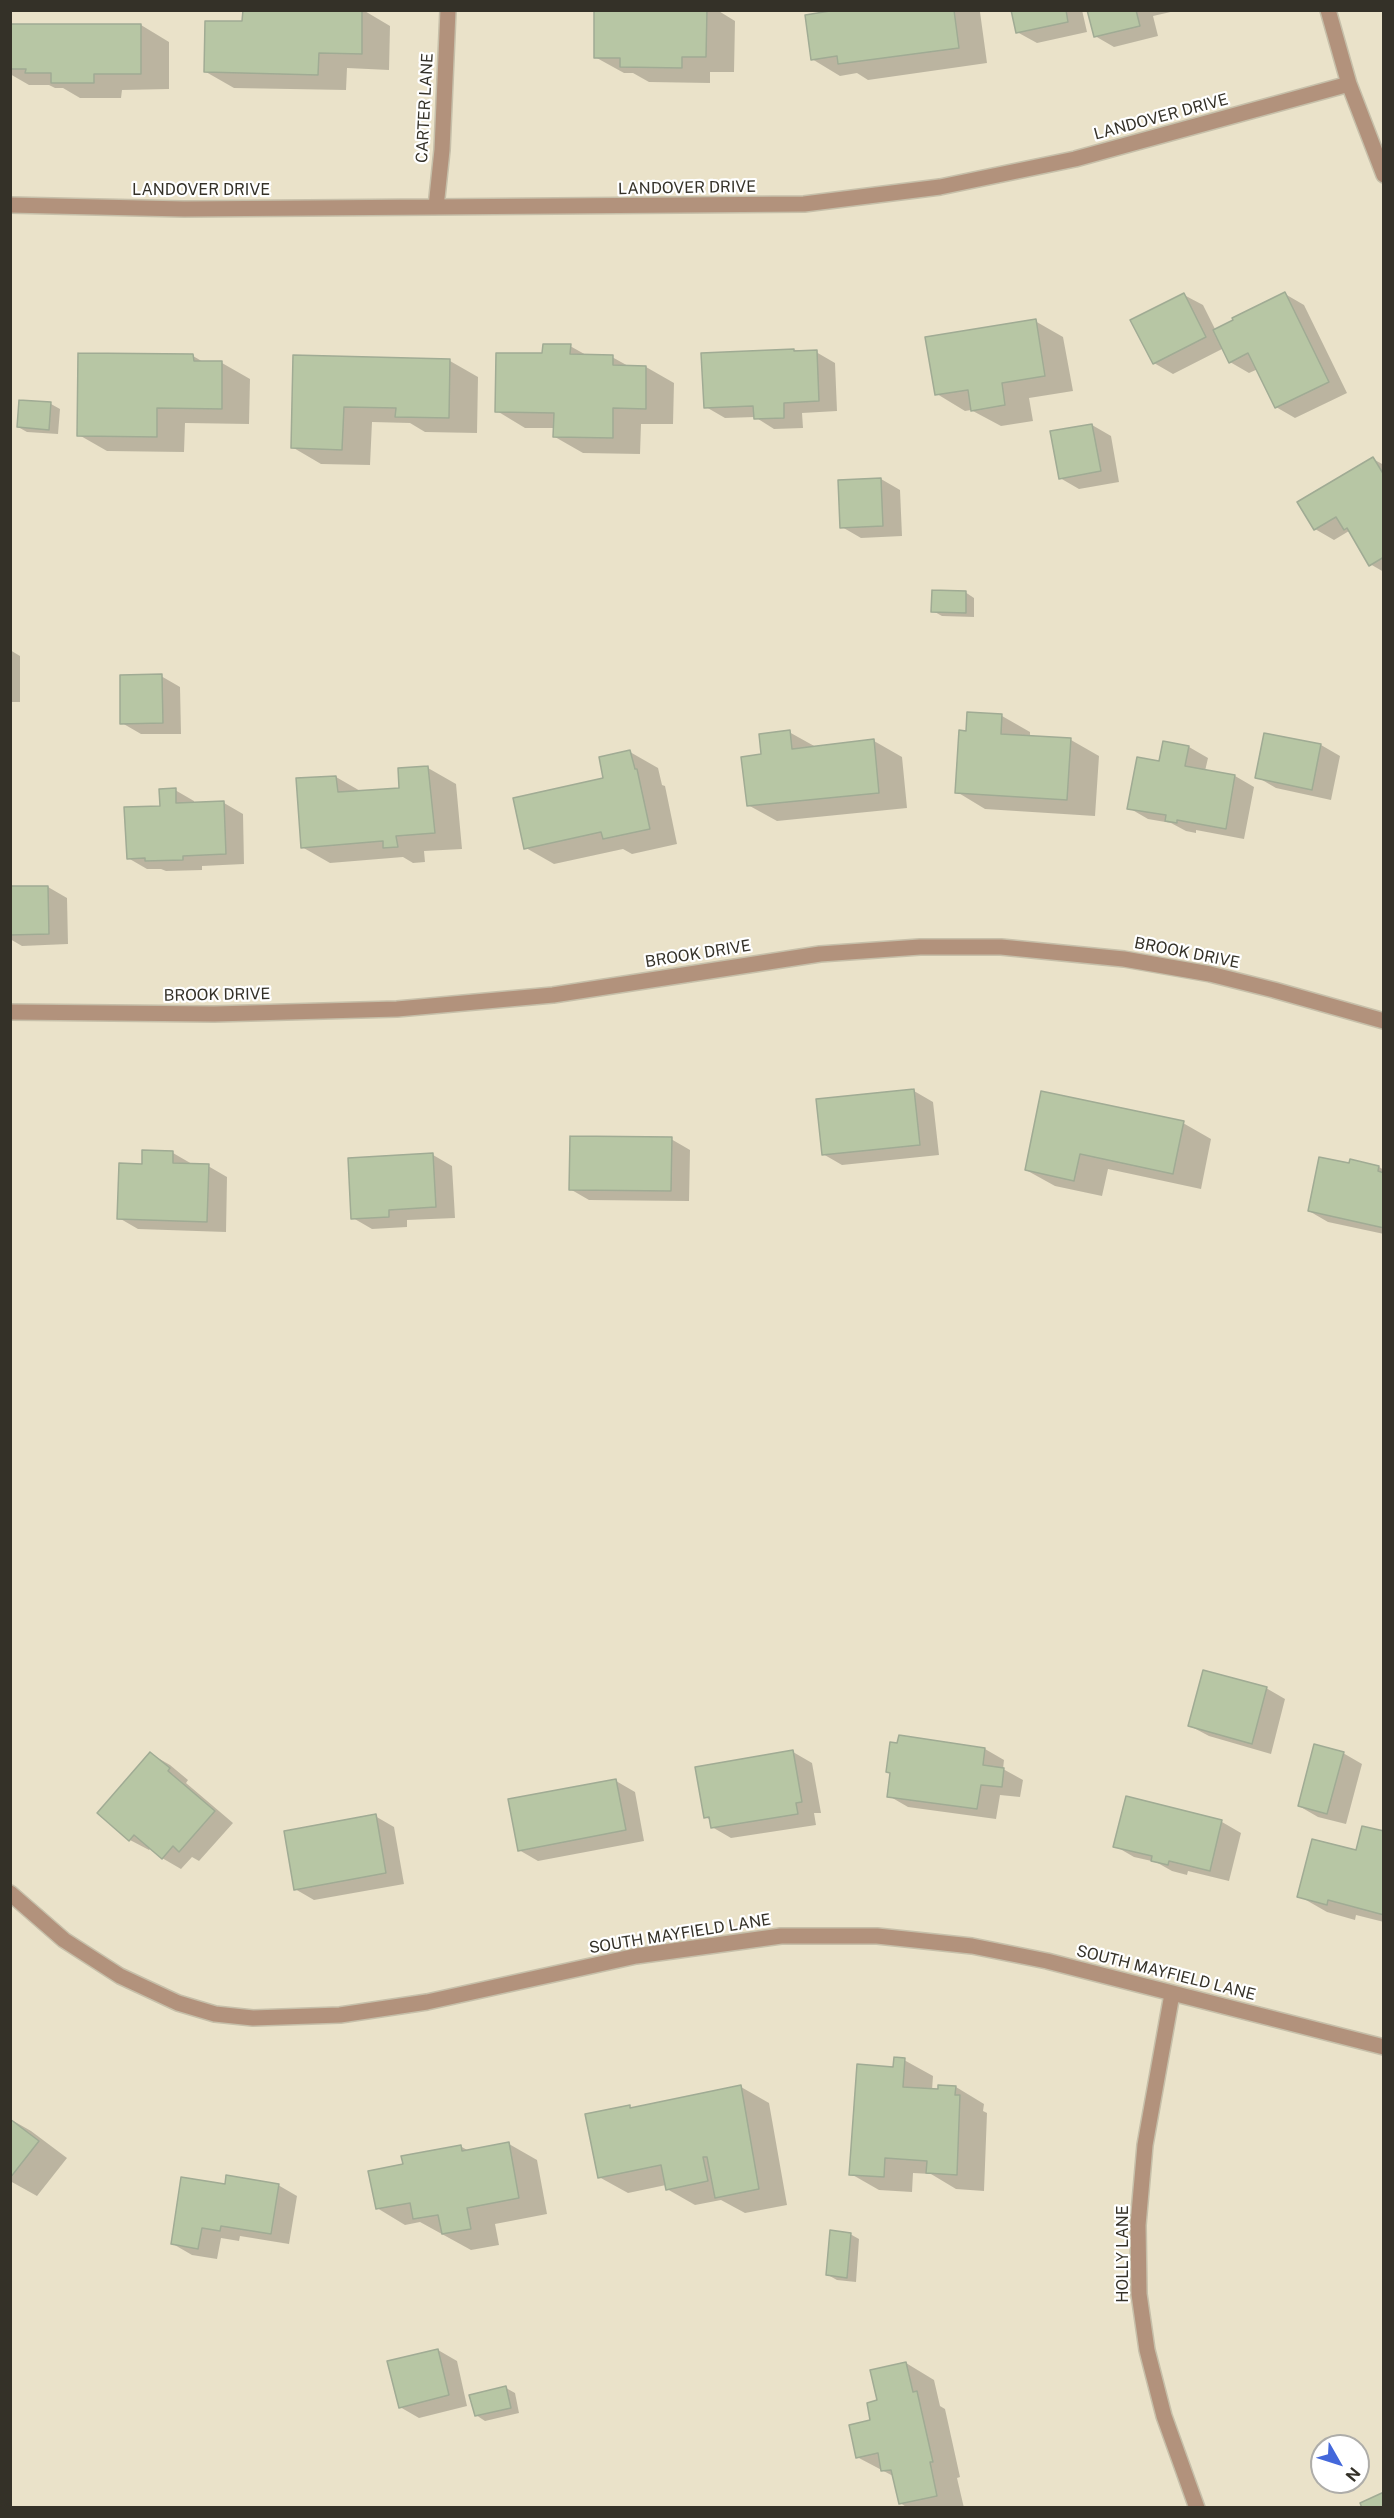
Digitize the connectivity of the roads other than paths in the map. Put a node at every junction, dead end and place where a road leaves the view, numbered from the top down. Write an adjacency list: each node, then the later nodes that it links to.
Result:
1 (448, 10): 6 (street, CARTER LANE)
2 (1328, 10): 3 (street)
3 (1349, 84): 4 (street); 6 (street, LANDOVER DRIVE)
4 (1383, 175)
5 (10, 205): 6 (street, LANDOVER DRIVE)
6 (436, 207)
7 (10, 1012): 8 (street, BROOK DRIVE)
8 (1383, 1021)
9 (10, 1893): 10 (street, SOUTH MAYFIELD LANE)
10 (1172, 1994): 11 (street, SOUTH MAYFIELD LANE); 12 (street, HOLLY LANE)
11 (1383, 2048)
12 (1197, 2508)

